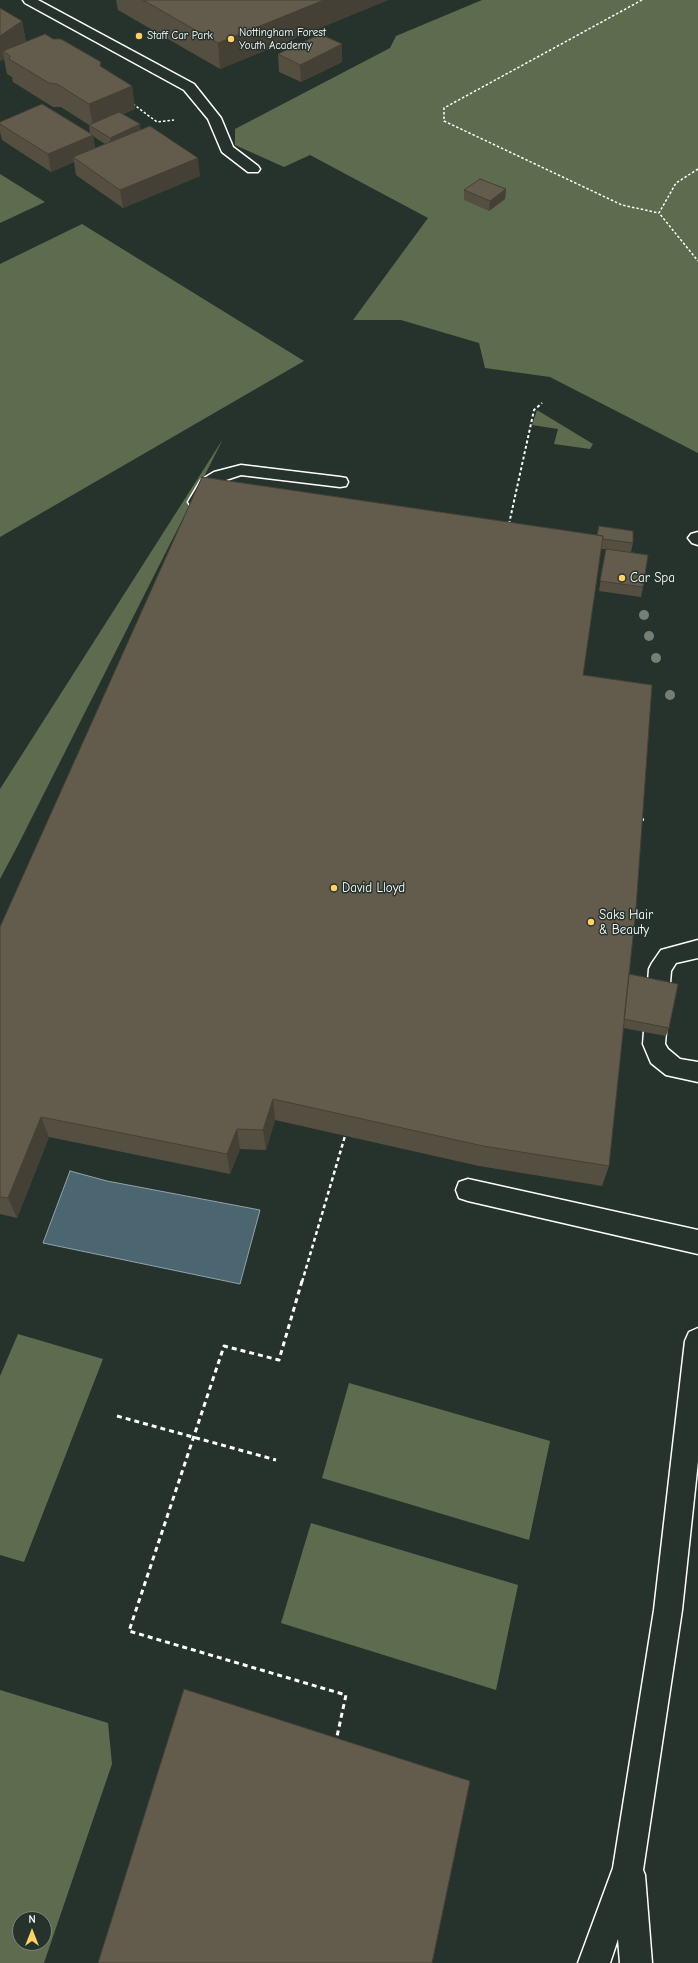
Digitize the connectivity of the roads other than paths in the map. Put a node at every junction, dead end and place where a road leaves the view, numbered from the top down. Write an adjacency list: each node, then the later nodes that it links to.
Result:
1 (29, 0): 2 (lane)
2 (253, 169)
3 (340, 482): 4 (lane)
4 (196, 505)
5 (698, 949): 6 (lane)
6 (698, 1072)
7 (468, 1190): 8 (lane)
8 (698, 1242)
9 (698, 1342): 10 (lane)
10 (628, 1868): 11 (lane); 12 (lane)
11 (594, 1963)
12 (636, 1963)

